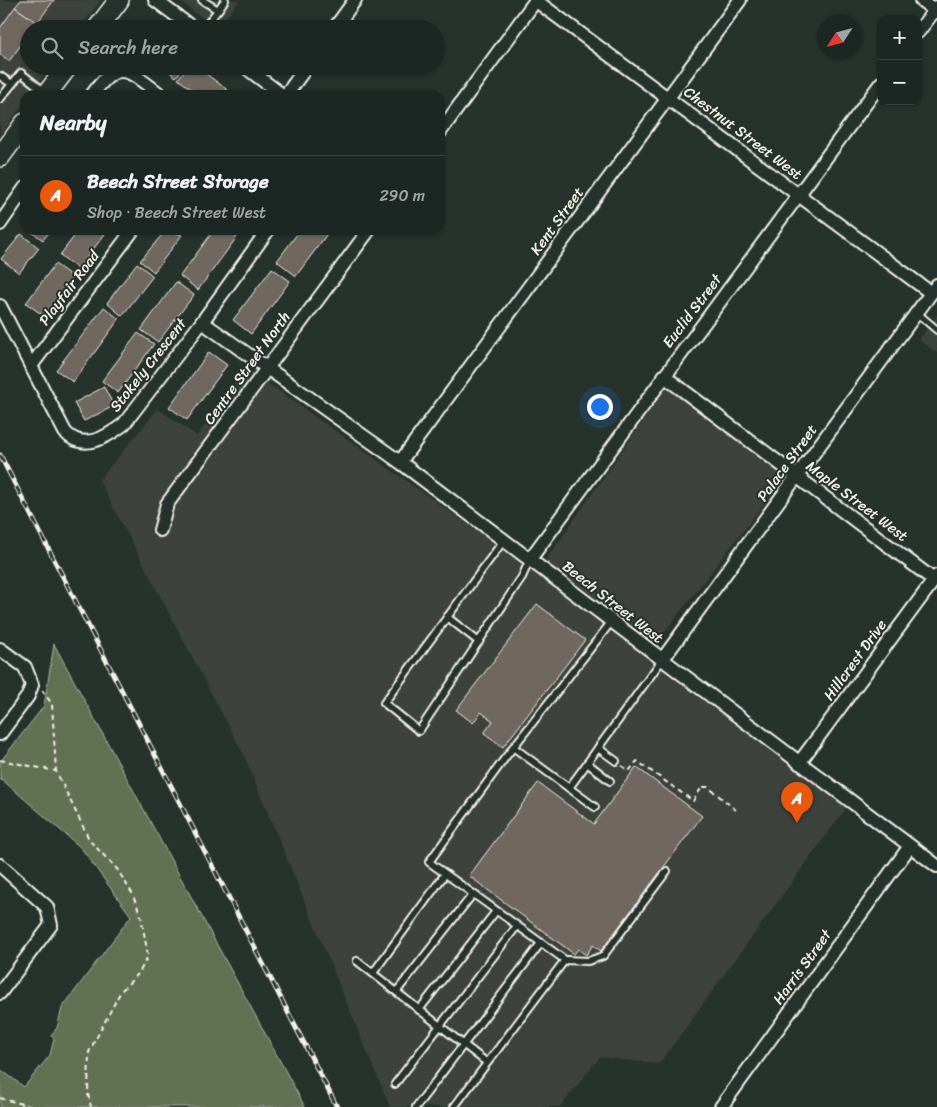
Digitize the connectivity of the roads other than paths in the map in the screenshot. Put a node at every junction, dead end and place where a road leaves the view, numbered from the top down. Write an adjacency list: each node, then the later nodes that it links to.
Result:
1 (119, 0): 11 (main road)
2 (155, 0): 12 (street)
3 (202, 0): 10 (lane)
4 (225, 0): 10 (lane)
5 (355, 0): 14 (street)
6 (536, 0): 32 (street, Chestnut Street West); 34 (street)
7 (740, 0): 32 (street, Kent Street)
8 (921, 0): 9 (street)
9 (936, 9): 15 (street)
10 (218, 10): 13 (lane)
11 (104, 20)
12 (182, 20)
13 (210, 20)
14 (341, 20)
15 (922, 27)
16 (20, 74): 24 (lane)
17 (23, 75): 26 (lane)
18 (61, 75): 27 (main road)
19 (108, 75): 28 (street)
20 (133, 75): 29 (street)
21 (256, 75): 30 (street)
22 (300, 75): 31 (street)
23 (0, 76): 24 (lane)
24 (12, 84): 33 (lane)
25 (877, 88): 38 (street, Euclid Street)
26 (41, 90)
27 (49, 90)
28 (96, 90)
29 (154, 90)
30 (277, 90)
31 (288, 90)
32 (668, 98): 38 (street, Chestnut Street West); 51 (street, Kent Street)
33 (0, 99)
34 (445, 125)
35 (20, 130): 36 (main road)
36 (0, 156)
37 (20, 195): 39 (street)
38 (798, 195): 43 (street, Chestnut Street West); 50 (street, Euclid Street)
39 (0, 224)
40 (129, 235): 48 (street, Playfair Road)
41 (264, 235): 46 (street, Stokely Crescent)
42 (364, 235): 49 (street, Centre Street North)
43 (934, 289): 45 (street, Palace Street)
44 (0, 306): 48 (street, Stokely Crescent)
45 (917, 313): 47 (lane); 52 (street, Palace Street)
46 (202, 322): 48 (street, Stokely Crescent); 49 (street, Beech Street West)
47 (937, 330)
48 (31, 366)
49 (268, 367): 51 (street, Beech Street West); 53 (street, Centre Street North)
50 (664, 376): 52 (street, Maple Street West); 55 (street, Euclid Street)
51 (400, 462): 54 (street, Beech Street West)
52 (798, 476): 56 (street, Maple Street West); 61 (street, Palace Street)
53 (160, 530)
54 (504, 540): 55 (street, Beech Street West); 57 (lane)
55 (530, 559): 58 (street, Beech Street West); 59 (lane)
56 (936, 578): 66 (street, Hillcrest Drive)
57 (447, 617): 59 (lane); 59 (lane)
58 (612, 622): 61 (street, Beech Street West); 63 (lane)
59 (479, 642)
60 (0, 649): 62 (street)
61 (662, 660): 64 (lane); 66 (street, Beech Street West)
62 (0, 734)
63 (513, 747): 69 (lane); 75 (lane)
64 (598, 748): 65 (lane); 67 (lane)
65 (616, 761)
66 (799, 763): 71 (street, Beech Street West)
67 (587, 764): 68 (lane); 69 (lane)
68 (610, 780)
69 (569, 788): 70 (lane)
70 (595, 807)
71 (910, 846): 72 (street, Beech Street West); 92 (street, Harris Street)
72 (935, 861)
73 (0, 865): 84 (street)
74 (667, 870): 80 (lane)
75 (445, 874): 76 (lane); 82 (lane)
76 (473, 894): 77 (lane); 83 (lane)
77 (496, 911): 78 (lane); 85 (lane)
78 (517, 926): 79 (lane); 86 (lane)
79 (541, 943): 80 (lane); 87 (lane)
80 (565, 960): 88 (lane)
81 (357, 961): 82 (lane)
82 (373, 973): 83 (lane)
83 (397, 991): 85 (lane)
84 (0, 993)
85 (419, 1010): 86 (lane)
86 (441, 1027): 87 (lane); 89 (lane)
87 (464, 1046): 88 (lane); 90 (lane)
88 (486, 1062): 91 (lane)
89 (395, 1084)
90 (416, 1107)
91 (454, 1107)
92 (721, 1107)

